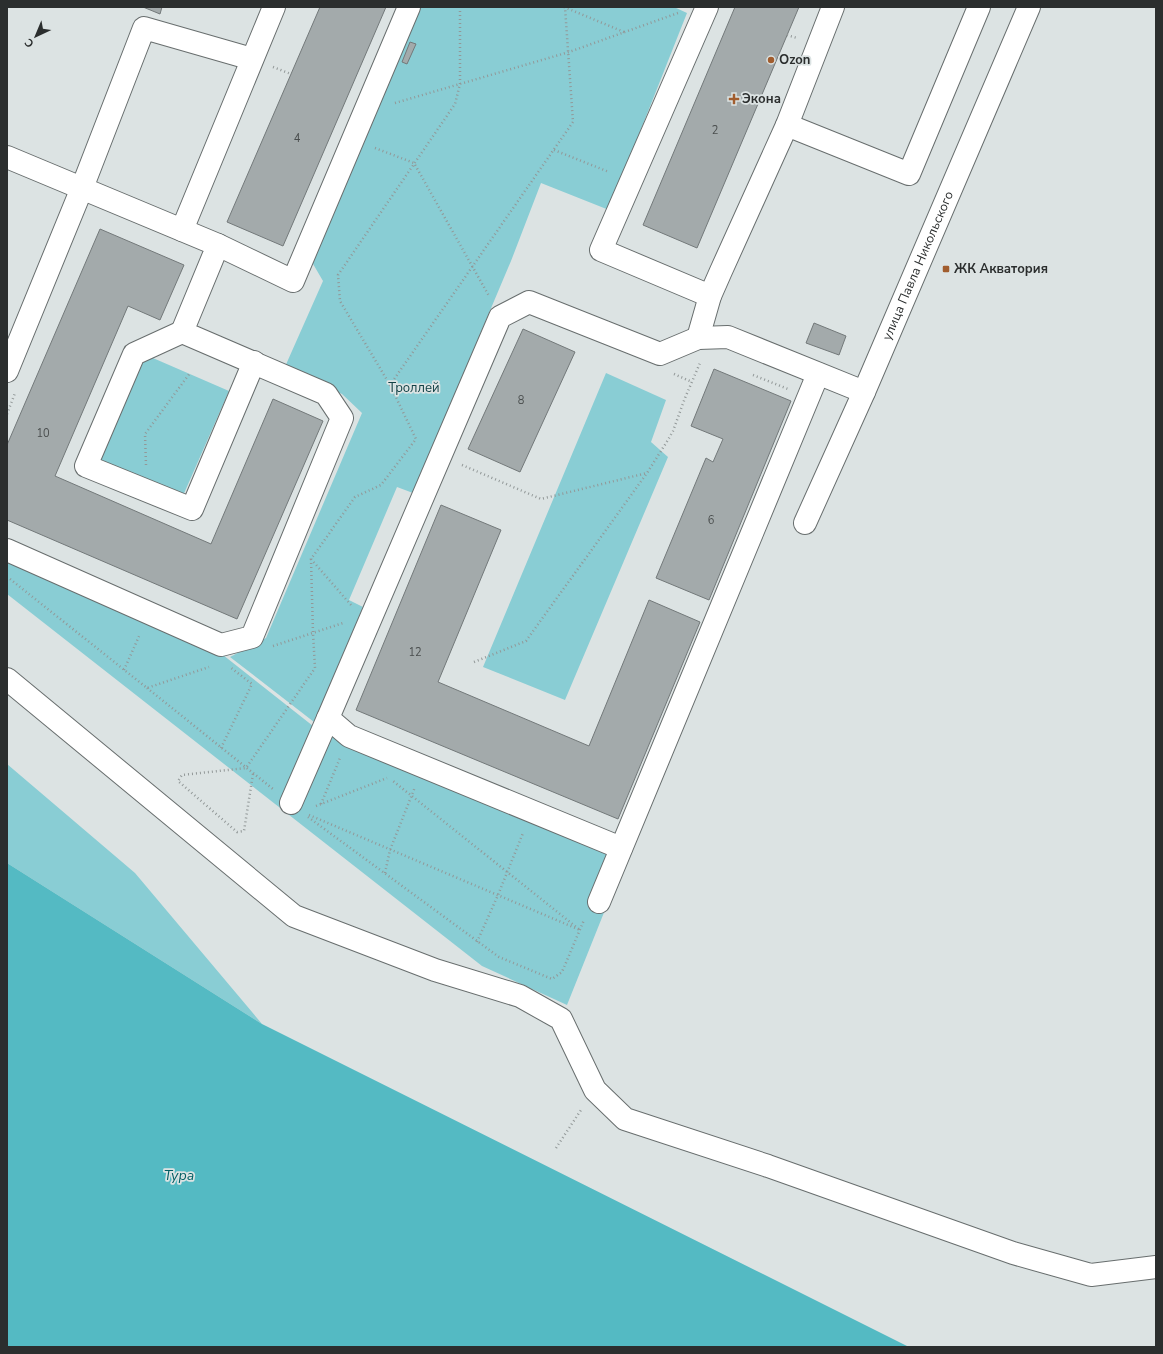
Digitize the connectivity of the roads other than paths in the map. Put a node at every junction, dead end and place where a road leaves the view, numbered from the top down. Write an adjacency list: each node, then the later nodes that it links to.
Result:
1 (409, 7): 12 (street)
2 (707, 7): 13 (street)
3 (833, 7): 8 (street)
4 (979, 7): 8 (street)
5 (1028, 7): 19 (street, улица Павла Никольского)
6 (270, 8): 7 (street)
7 (252, 59): 10 (street); 11 (street)
8 (787, 125): 13 (street)
9 (7, 157): 10 (street)
10 (82, 188): 11 (street); 17 (street)
11 (182, 230): 12 (street)
12 (218, 245): 14 (street)
13 (710, 296): 15 (street)
14 (182, 332): 16 (street); 16 (street)
15 (698, 338): 18 (street); 23 (street)
16 (254, 362): 21 (street)
17 (7, 371)
18 (818, 374): 19 (street); 25 (street)
19 (864, 392): 20 (street, улица Павла Никольского)
20 (805, 523)
21 (7, 550)
22 (7, 679): 27 (street)
23 (328, 718): 24 (street); 25 (street)
24 (296, 808)
25 (621, 848): 26 (street)
26 (592, 909)
27 (1156, 1266)

